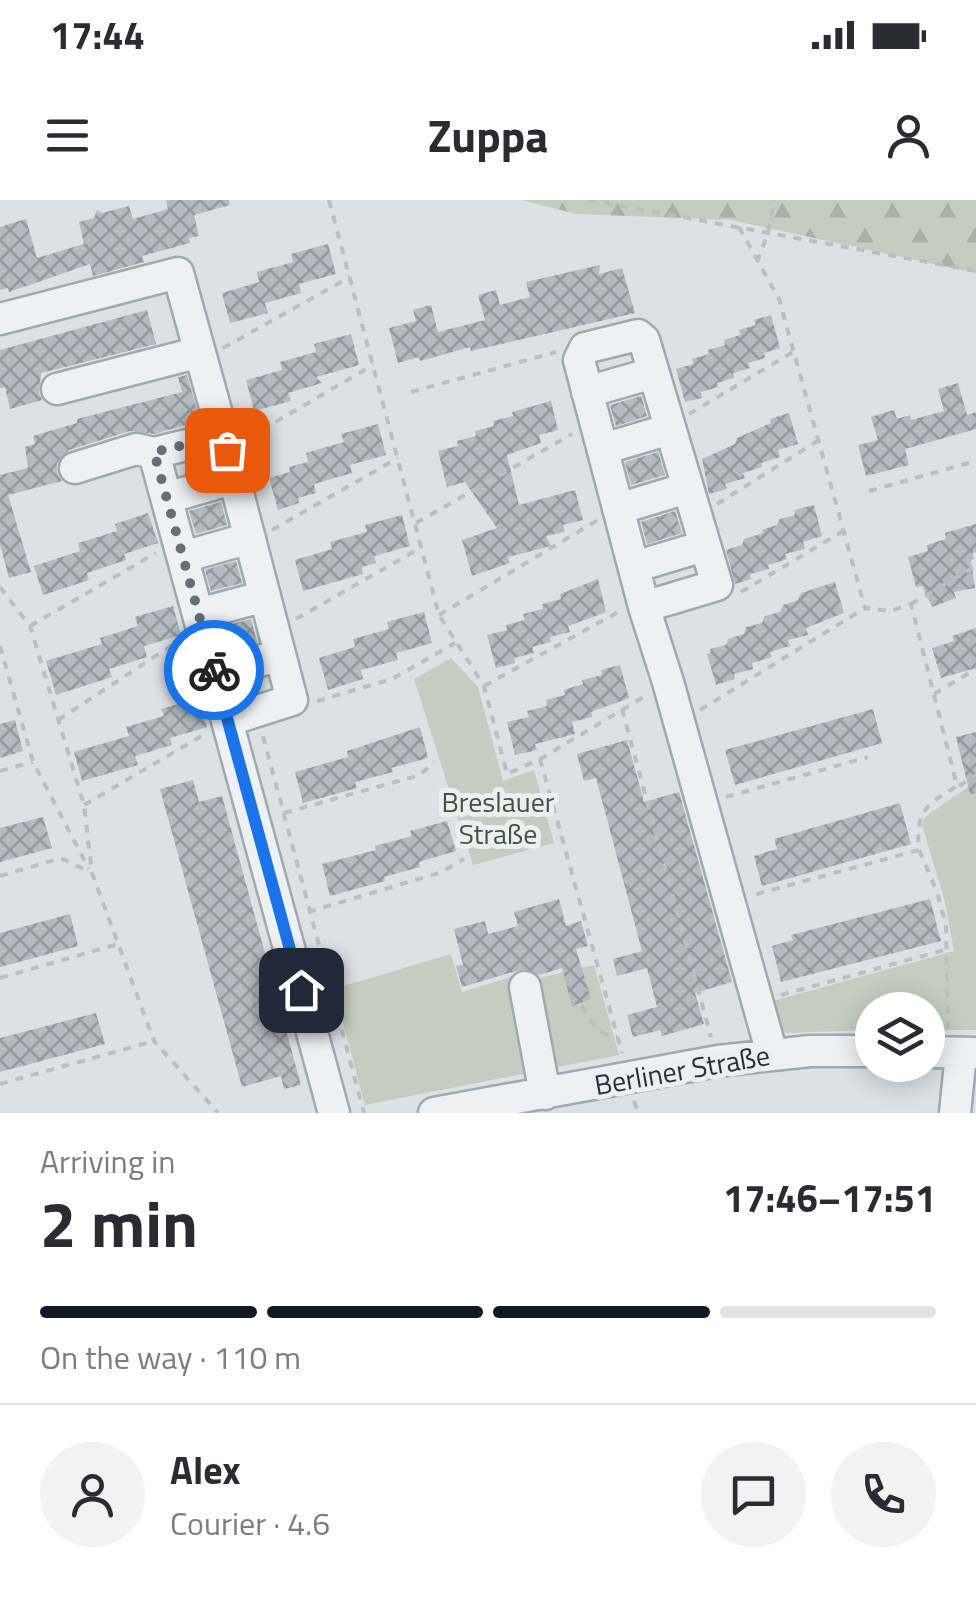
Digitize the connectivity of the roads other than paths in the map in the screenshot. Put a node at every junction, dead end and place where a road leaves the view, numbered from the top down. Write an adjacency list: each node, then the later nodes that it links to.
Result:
1 (0, 319): 2 (street)
2 (200, 352): 4 (street); 9 (street)
3 (653, 373): 5 (street); 5 (street); 6 (street)
4 (57, 389)
5 (586, 392): 7 (street)
6 (669, 428): 7 (street); 13 (street)
7 (599, 436): 12 (street)
8 (154, 452): 9 (street); 10 (street); 11 (street)
9 (228, 455): 11 (street); 14 (street)
10 (75, 468)
11 (166, 498): 15 (street)
12 (618, 509): 13 (street); 16 (street)
13 (696, 517): 16 (street); 18 (street)
14 (250, 538): 15 (street); 17 (street)
15 (181, 548): 19 (street)
16 (634, 567): 18 (street)
17 (265, 596): 19 (street); 20 (street)
18 (643, 603): 26 (street)
19 (200, 620): 21 (street)
20 (278, 643): 21 (street); 22 (street)
21 (215, 674): 22 (street)
22 (243, 715): 28 (street)
23 (525, 987): 27 (street)
24 (855, 1052): 26 (street, Berliner Straße)
25 (953, 1052): 30 (street)
26 (772, 1054): 27 (street, Berliner Straße)
27 (545, 1094): 29 (street, Berliner Straße)
28 (334, 1113)
29 (434, 1113)
30 (955, 1113)

